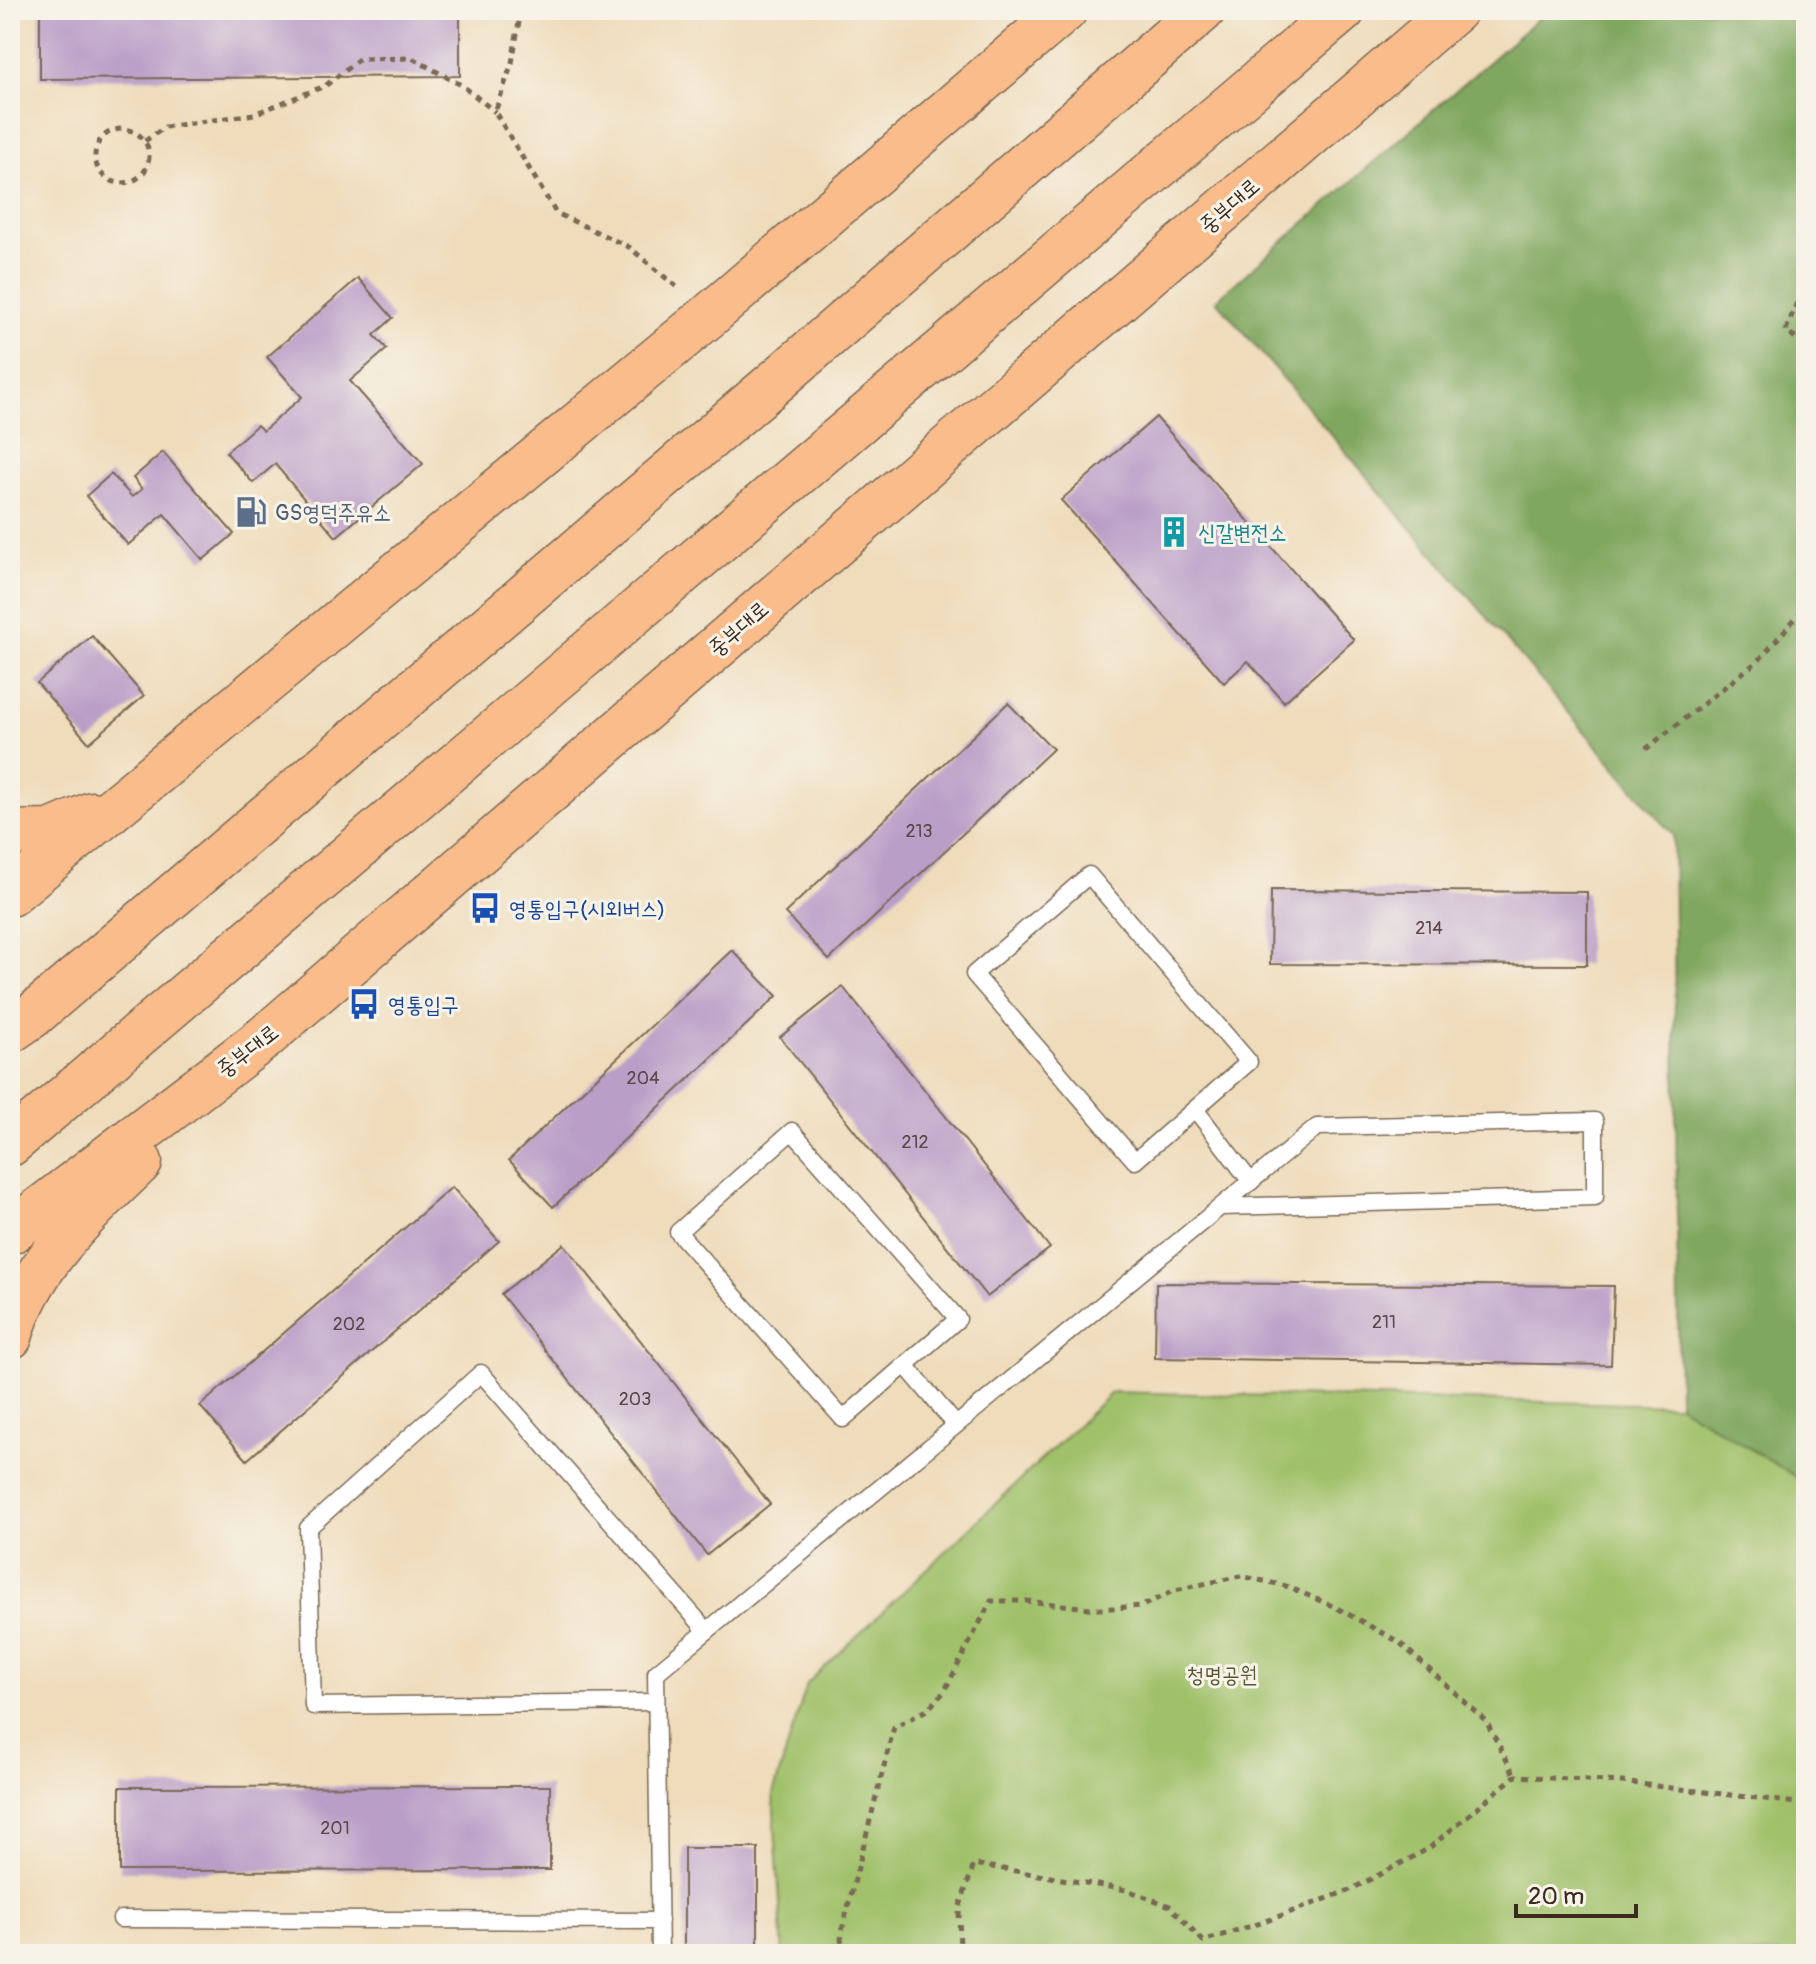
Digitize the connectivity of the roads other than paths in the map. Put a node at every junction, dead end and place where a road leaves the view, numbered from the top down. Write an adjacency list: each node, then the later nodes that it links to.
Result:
1 (1065, 10): 5 (main road)
2 (1203, 10): 8 (main road)
3 (1343, 10): 11 (main road)
4 (1455, 10): 9 (main road, 중부대로)
5 (117, 804): 6 (main road); 7 (main road)
6 (10, 833)
7 (10, 894)
8 (10, 1031)
9 (264, 1038): 14 (main road, 중부대로); 15 (main road)
10 (1195, 1109): 10 (lane); 12 (lane)
11 (10, 1144)
12 (1251, 1182): 13 (lane); 13 (lane)
13 (1220, 1207): 17 (lane)
14 (10, 1232)
15 (10, 1337)
16 (905, 1365): 16 (lane); 17 (lane)
17 (956, 1425): 18 (lane)
18 (707, 1631): 19 (lane); 19 (lane)
19 (656, 1702): 21 (lane)
20 (121, 1919): 21 (lane)
21 (660, 1921): 22 (lane)
22 (660, 1954)

